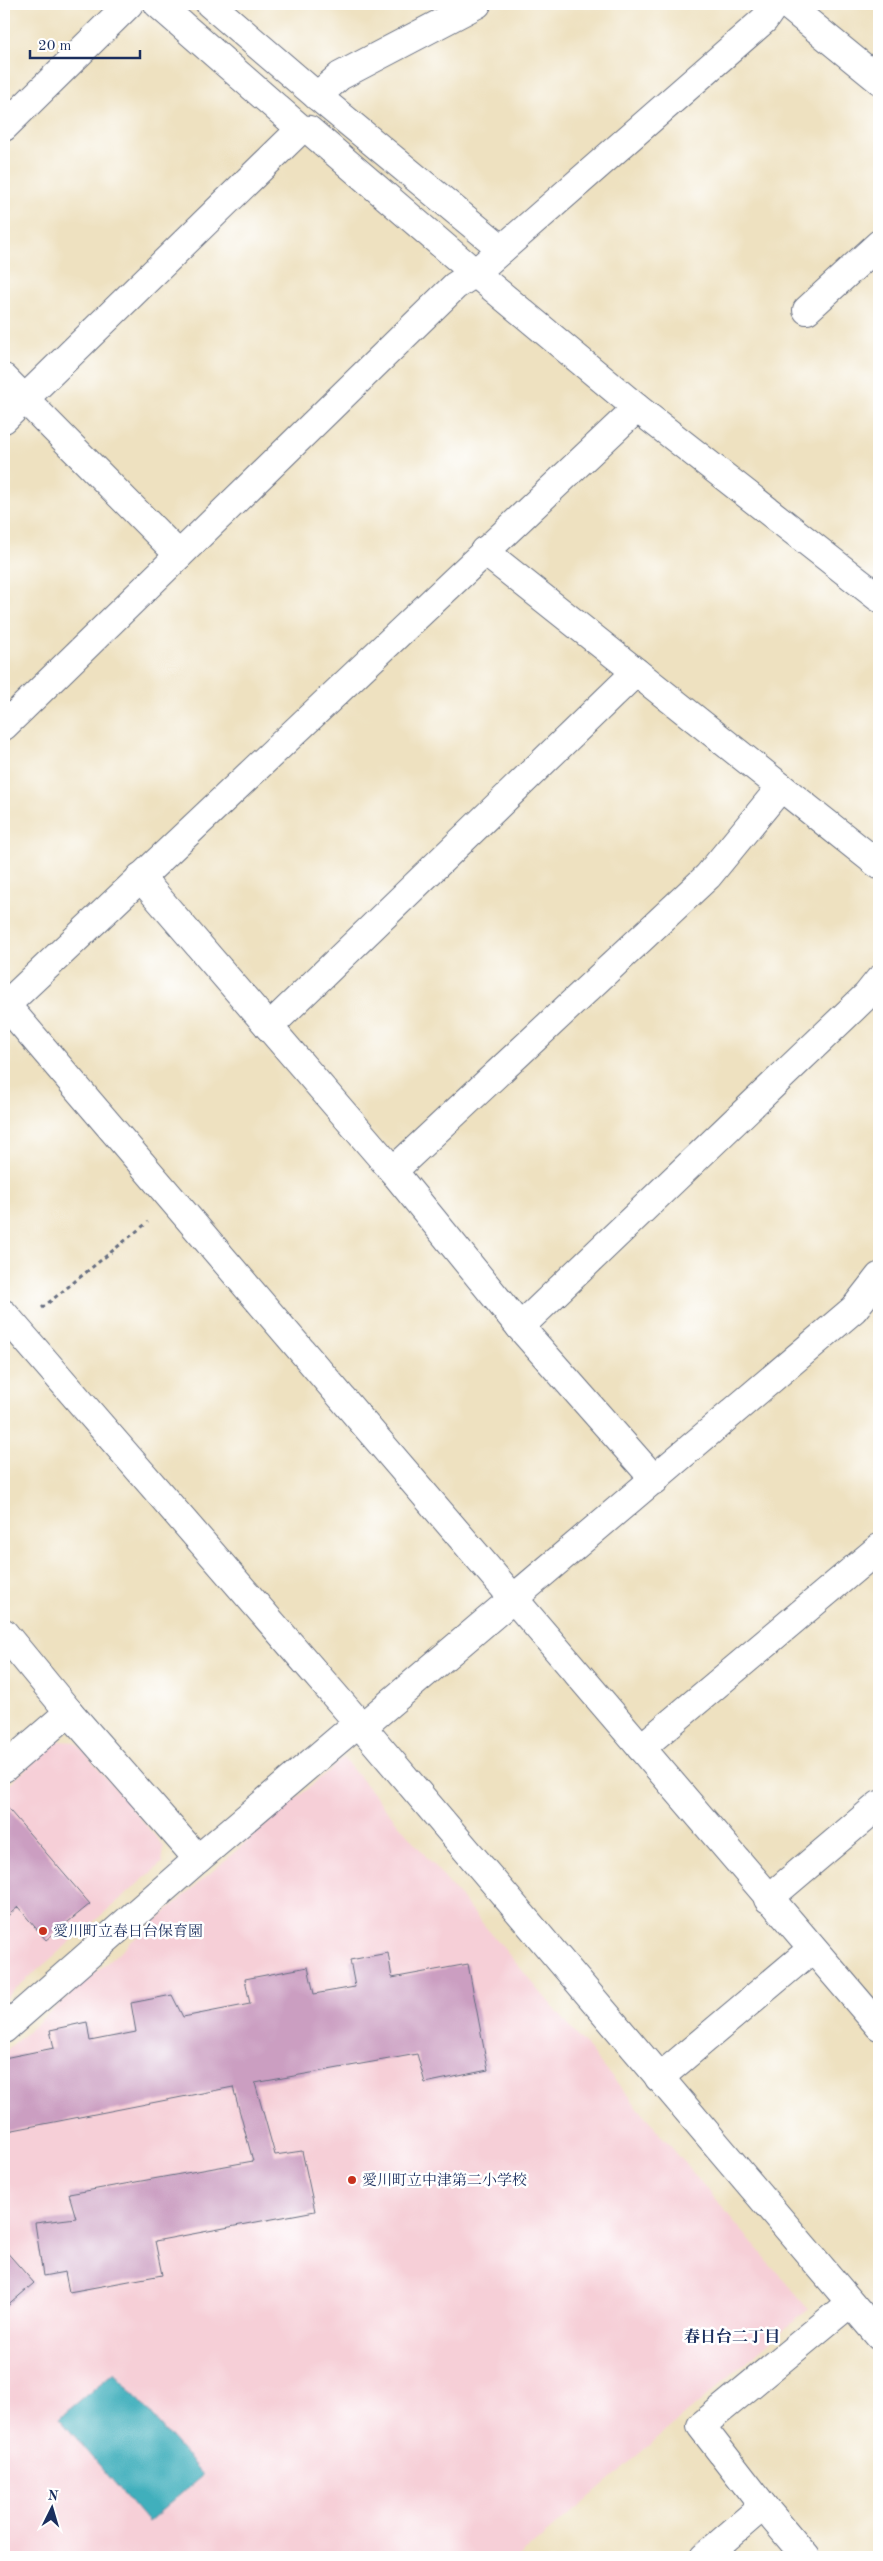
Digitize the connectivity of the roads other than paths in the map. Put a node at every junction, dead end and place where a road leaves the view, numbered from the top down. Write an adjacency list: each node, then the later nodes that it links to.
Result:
1 (130, 4): 9 (street)
2 (158, 4): 10 (street)
3 (210, 4): 8 (street)
4 (477, 4): 8 (street)
5 (775, 4): 12 (street)
6 (786, 4): 7 (street)
7 (879, 80)
8 (317, 96): 12 (street)
9 (4, 127)
10 (301, 129): 13 (street); 16 (street)
11 (879, 244): 14 (street)
12 (502, 249): 13 (street)
13 (475, 273): 17 (street); 20 (street)
14 (807, 310)
15 (4, 378): 16 (street)
16 (24, 399): 18 (street); 20 (street)
17 (636, 408): 19 (street); 21 (street)
18 (4, 419)
19 (484, 551): 22 (street); 26 (street)
20 (179, 555): 23 (street)
21 (879, 598)
22 (636, 672): 24 (street); 28 (street)
23 (4, 726)
24 (780, 787): 25 (street); 29 (street)
25 (879, 865)
26 (140, 878): 28 (street); 35 (street)
27 (879, 980): 32 (street)
28 (269, 1027): 29 (street)
29 (393, 1171): 32 (street)
30 (879, 1277): 33 (street)
31 (10, 1322): 38 (street)
32 (520, 1327): 33 (street)
33 (655, 1480): 35 (street)
34 (879, 1548): 39 (street)
35 (513, 1600): 38 (street); 39 (street)
36 (4, 1633): 37 (street)
37 (69, 1712): 40 (street); 42 (street)
38 (360, 1725): 42 (street); 47 (street)
39 (641, 1748): 43 (street)
40 (4, 1768)
41 (879, 1805): 43 (street)
42 (198, 1859): 46 (street)
43 (768, 1899): 44 (street)
44 (812, 1949): 45 (street); 47 (street)
45 (879, 2026)
46 (4, 2028)
47 (659, 2078): 48 (street)
48 (850, 2303): 49 (street); 50 (street)
49 (879, 2336)
50 (762, 2506): 51 (street); 52 (street)
51 (704, 2557)
52 (806, 2557)

